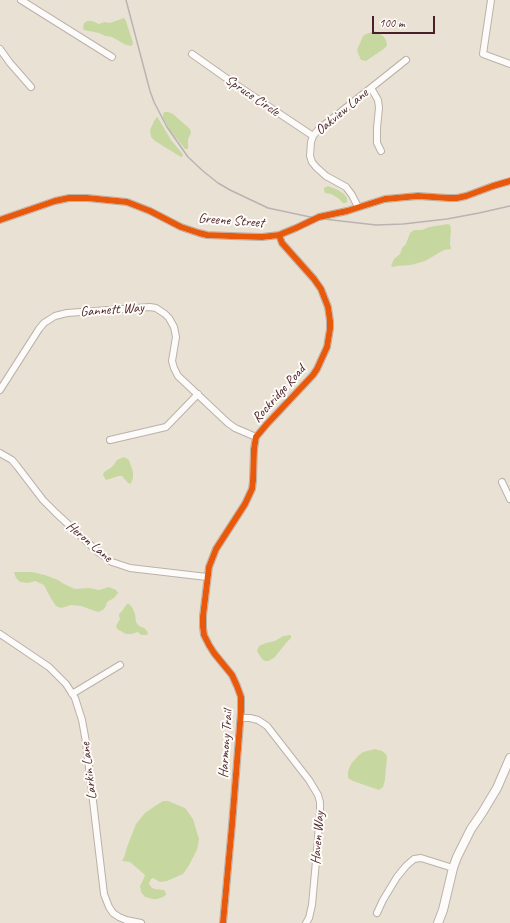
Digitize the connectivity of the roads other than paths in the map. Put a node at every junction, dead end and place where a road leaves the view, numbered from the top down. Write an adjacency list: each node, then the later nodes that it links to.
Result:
1 (21, 0): 5 (street)
2 (491, 0): 7 (street)
3 (0, 49): 8 (street)
4 (192, 54): 10 (street, Spruce Circle)
5 (112, 57)
6 (406, 60): 9 (street, Oakview Lane)
7 (510, 64)
8 (31, 87)
9 (371, 88): 10 (street, Oakview Lane); 11 (street)
10 (313, 136): 13 (street, Oakview Lane)
11 (381, 151)
12 (510, 181): 13 (street, Greene Street)
13 (358, 208): 15 (street, Greene Street)
14 (0, 220): 15 (street, Greene Street)
15 (279, 234): 18 (street, Rockridge Road)
16 (0, 390): 17 (street, Gannett Way)
17 (198, 394): 18 (street, Gannett Way); 19 (street)
18 (256, 438): 23 (street, Rockridge Road)
19 (110, 440)
20 (0, 453): 23 (street, Heron Lane)
21 (502, 482): 22 (street)
22 (510, 499)
23 (207, 577): 27 (street, Harmony Trail)
24 (0, 634): 26 (street, Larkin Lane)
25 (120, 665): 26 (street)
26 (72, 694): 31 (street, Larkin Lane)
27 (241, 718): 32 (street, Harmony Trail); 33 (street, Haven Way)
28 (510, 758): 29 (main road)
29 (453, 868): 30 (street); 34 (main road)
30 (377, 913)
31 (141, 923)
32 (222, 923)
33 (306, 923)
34 (438, 923)

